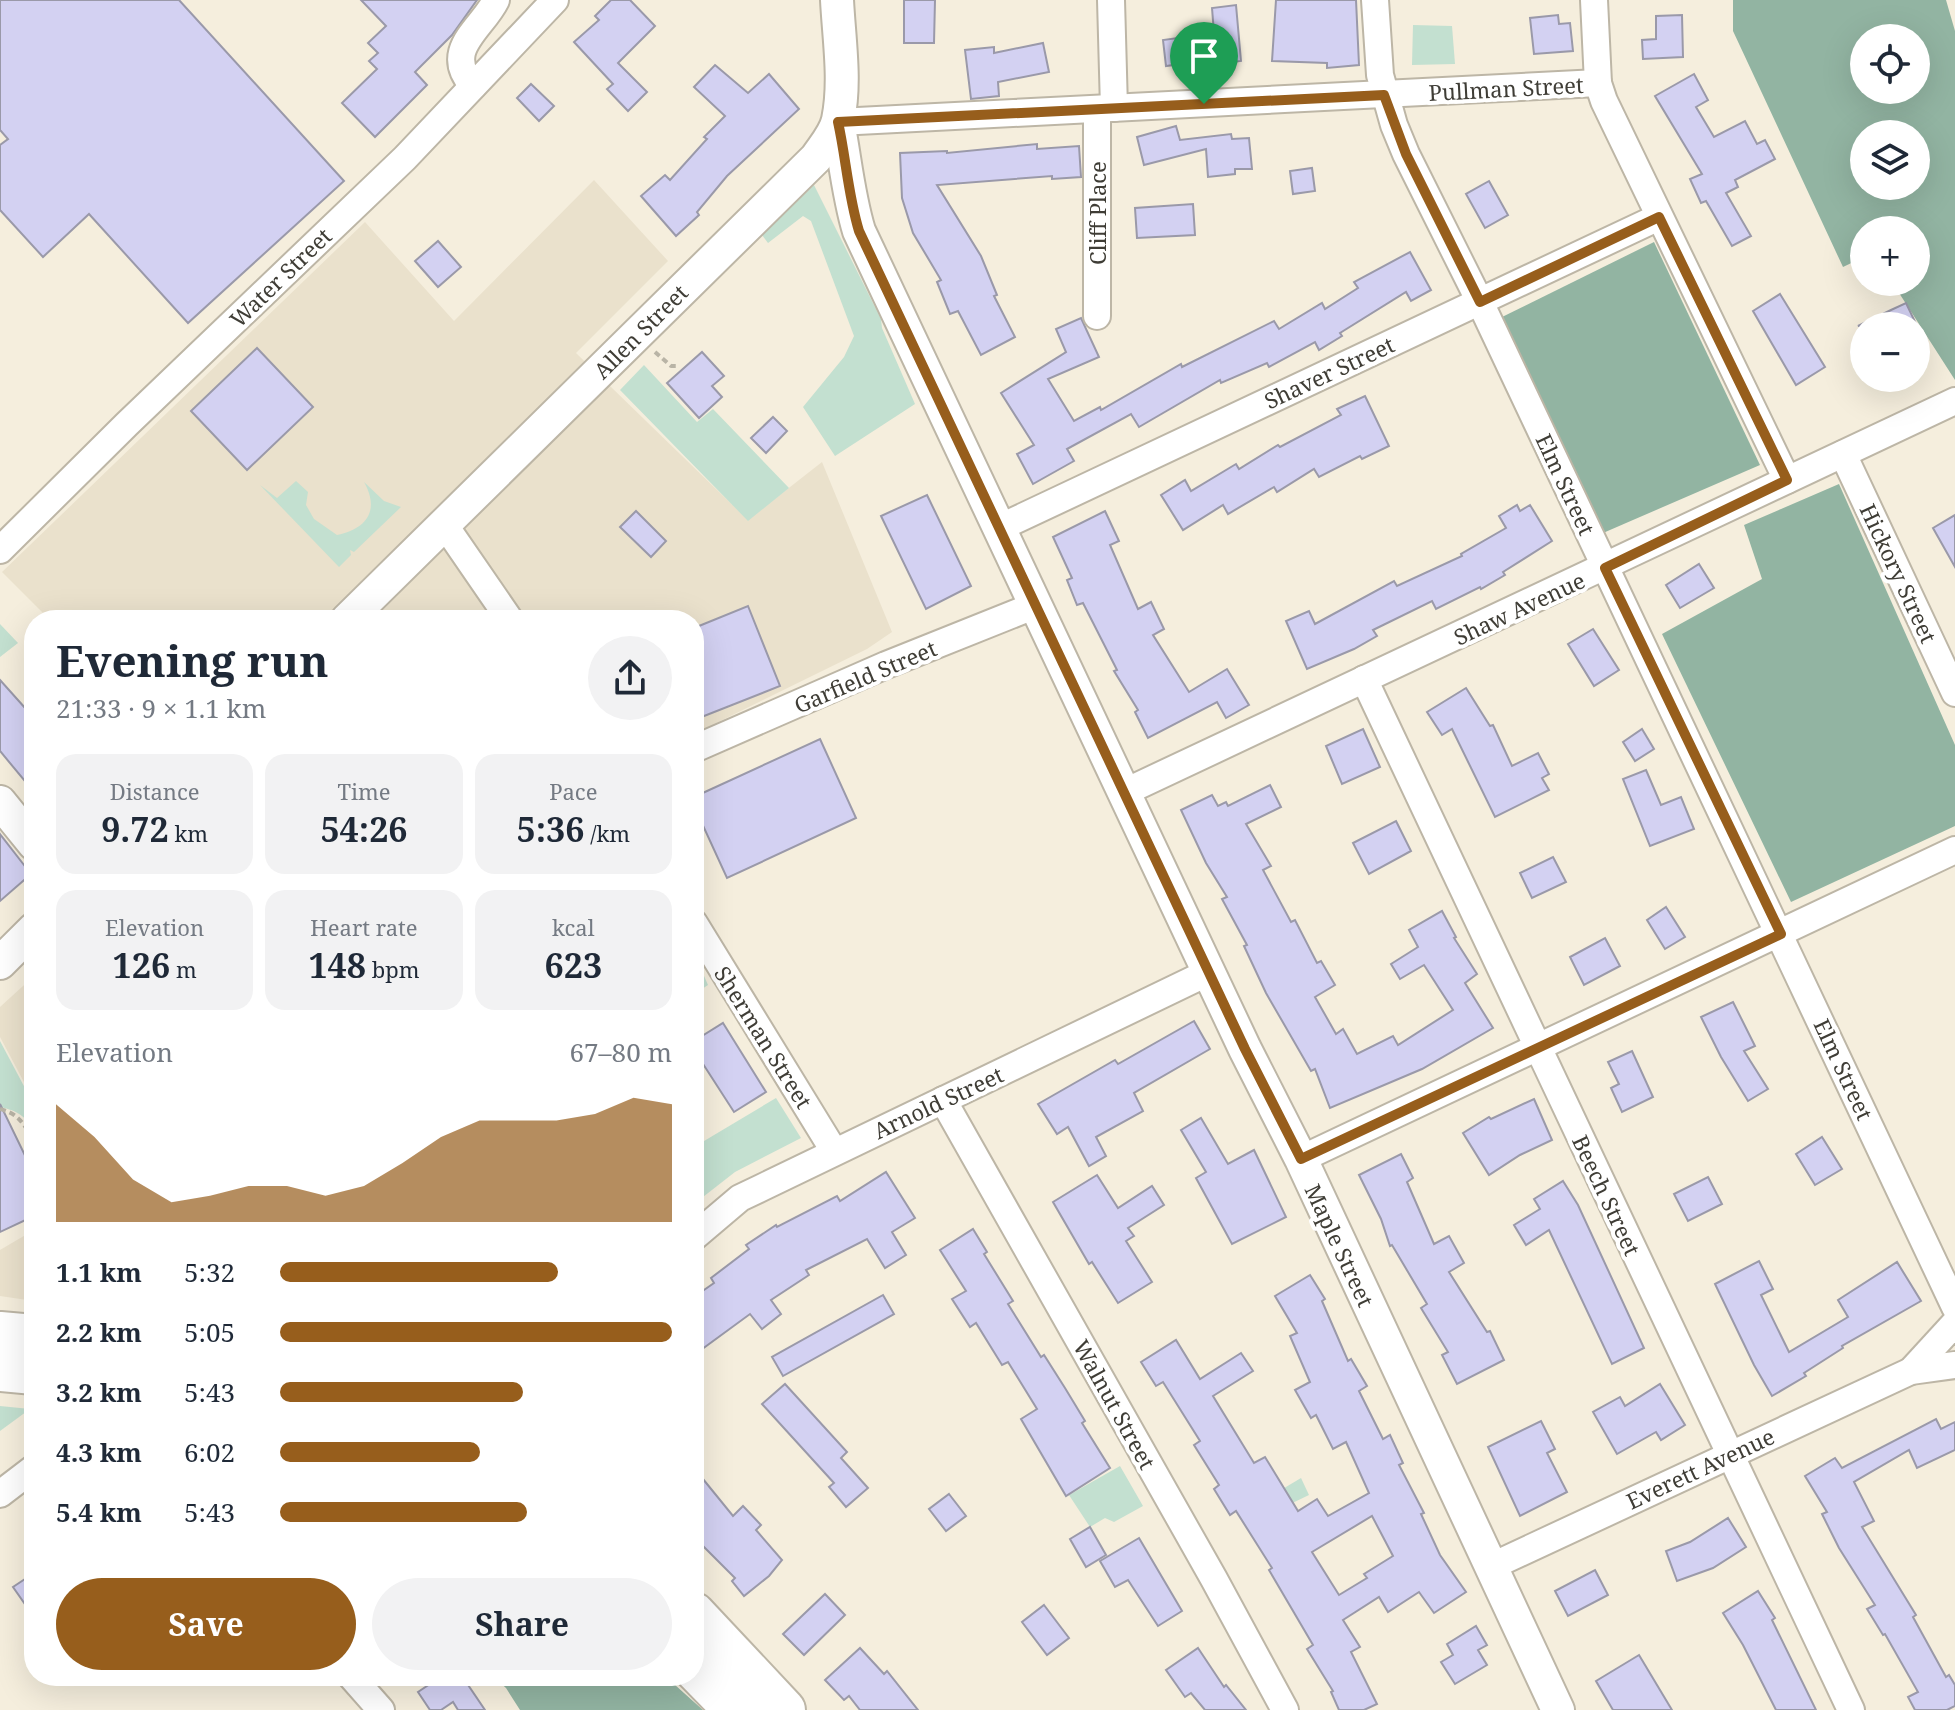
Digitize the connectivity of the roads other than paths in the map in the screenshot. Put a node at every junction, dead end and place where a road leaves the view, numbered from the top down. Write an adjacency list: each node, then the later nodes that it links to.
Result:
1 (555, 0): 8 (street, Water Street)
2 (837, 0): 11 (street, Allen Street)
3 (1111, 0): 10 (street, Cliff Place)
4 (1375, 0): 9 (street, Elm Street)
5 (1594, 0): 7 (street)
6 (490, 3): 8 (street)
7 (1598, 83): 9 (street, Pullman Street); 12 (street)
8 (473, 86): 20 (street, Water Street)
9 (1384, 95): 10 (street, Pullman Street); 13 (street, Elm Street)
10 (1105, 109): 11 (street, Pullman Street); 14 (street, Cliff Place)
11 (838, 122): 18 (street, Allen Street); 19 (street, Maple Street)
12 (1659, 217): 13 (street, Shaver Street); 17 (street)
13 (1480, 302): 19 (street, Shaver Street); 21 (street, Elm Street)
14 (1097, 316)
15 (1955, 401): 16 (street, Shaw Avenue)
16 (1843, 454): 17 (street, Shaw Avenue); 26 (street, Hickory Street)
17 (1787, 480): 21 (street, Shaw Avenue)
18 (444, 524): 23 (street, Allen Street); 24 (street)
19 (999, 528): 22 (street, Maple Street)
20 (0, 550)
21 (1605, 568): 25 (street, Shaw Avenue); 32 (street, Elm Street)
22 (1036, 605): 27 (street, Garfield Street); 28 (street, Maple Street)
23 (357, 610)
24 (503, 610)
25 (1364, 679): 28 (street, Shaw Avenue); 37 (street, Beech Street)
26 (1955, 693)
27 (704, 745)
28 (1125, 792): 36 (street, Maple Street)
29 (0, 802): 30 (street)
30 (24, 832)
31 (1955, 850): 32 (street)
32 (1781, 934): 37 (street); 42 (street, Elm Street)
33 (24, 939): 35 (street)
34 (704, 945): 39 (street, Sherman Street)
35 (0, 963)
36 (1200, 976): 38 (street, Arnold Street); 40 (street, Maple Street)
37 (1538, 1048): 40 (street); 50 (street, Beech Street)
38 (943, 1100): 39 (street, Arnold Street); 60 (street, Walnut Street)
39 (834, 1151): 41 (street, Arnold Street)
40 (1301, 1159): 53 (street, Maple Street)
41 (704, 1229)
42 (1955, 1307)
43 (1955, 1323): 48 (street)
44 (0, 1333): 45 (highway)
45 (24, 1335)
46 (1955, 1365): 48 (street)
47 (0, 1370): 49 (highway)
48 (1911, 1371): 50 (street, Everett Avenue)
49 (24, 1372)
50 (1730, 1454): 53 (street, Everett Avenue); 62 (street, Beech Street)
51 (24, 1476): 52 (street)
52 (0, 1494)
53 (1490, 1567): 61 (street, Maple Street)
54 (704, 1625): 59 (highway)
55 (704, 1678): 58 (highway)
56 (360, 1686): 57 (street)
57 (381, 1710)
58 (735, 1710)
59 (784, 1710)
60 (1285, 1710)
61 (1558, 1710)
62 (1851, 1710)

